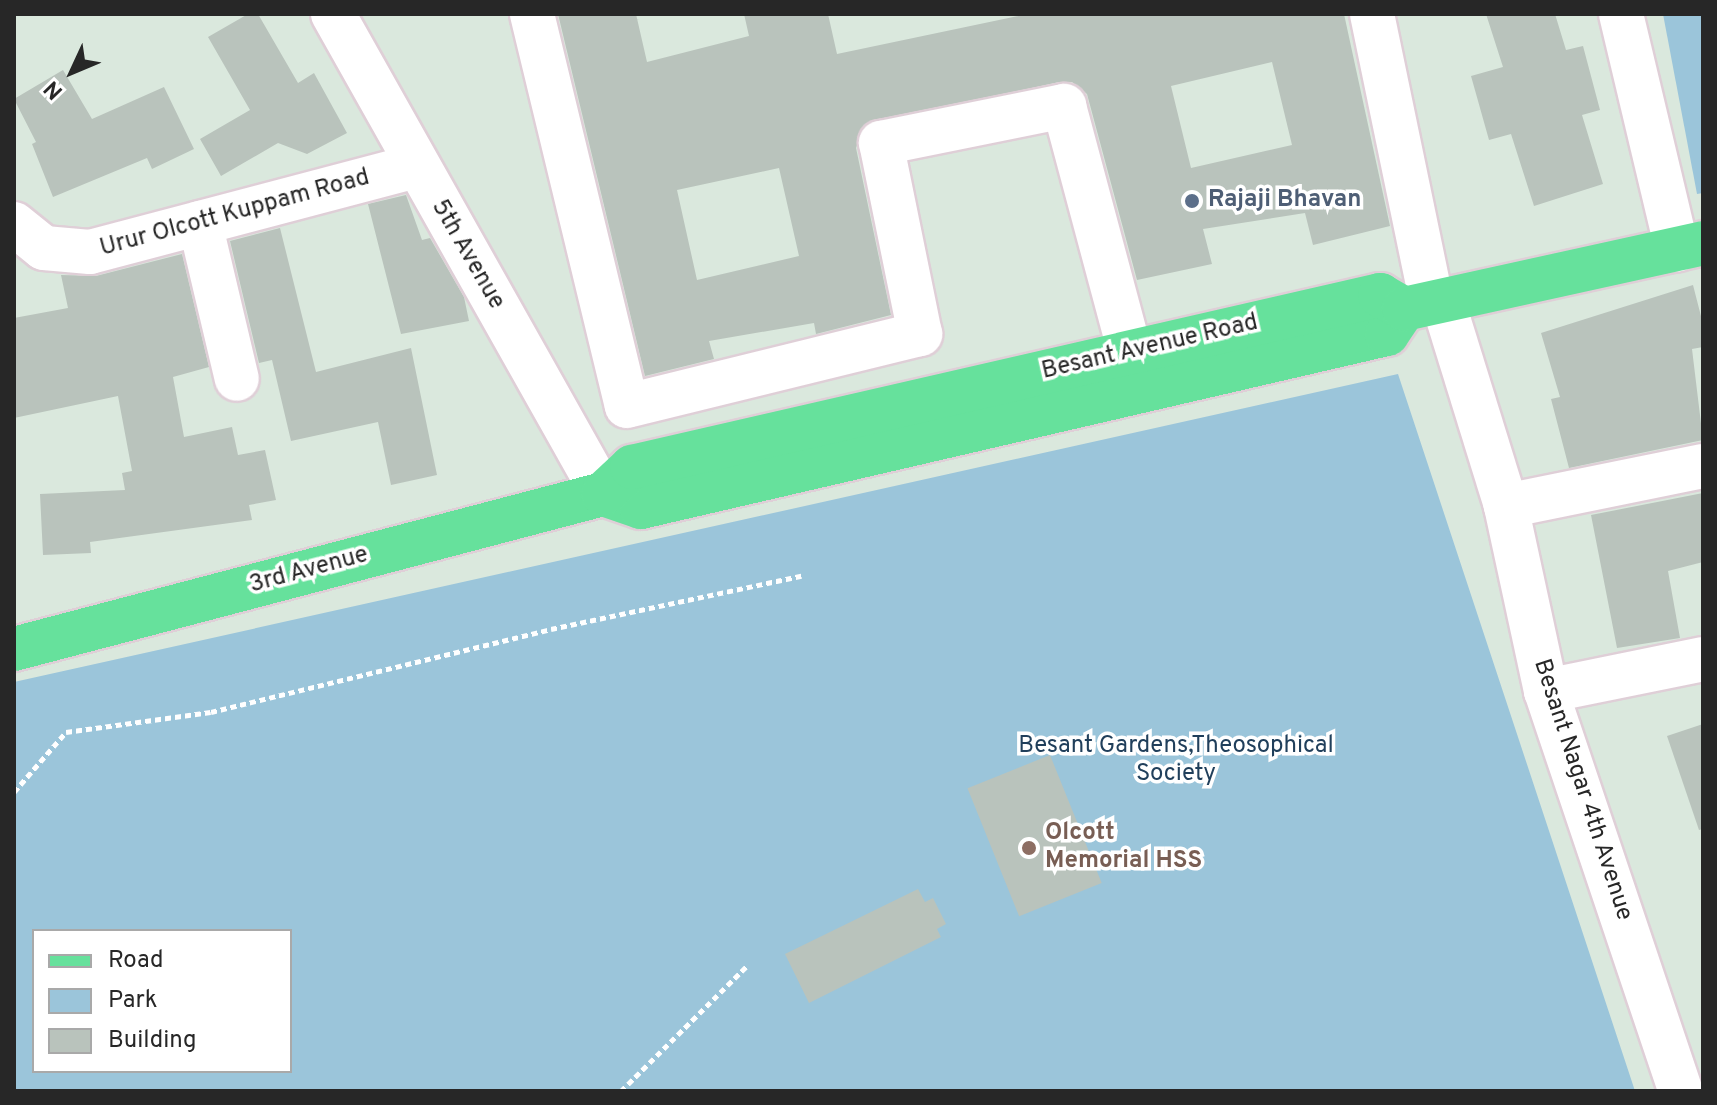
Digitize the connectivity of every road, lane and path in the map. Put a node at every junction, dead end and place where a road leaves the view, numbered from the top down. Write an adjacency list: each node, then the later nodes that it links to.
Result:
1 (333, 14): 5 (street, 5th Avenue)
2 (532, 14): 10 (street)
3 (1372, 14): 9 (street, Besant Nagar 4th Avenue)
4 (1621, 14): 8 (street)
5 (416, 166): 6 (street, Urur Olcott Kuppam Road); 13 (street, 5th Avenue)
6 (200, 223): 7 (street, Urur Olcott Kuppam Road); 11 (street)
7 (14, 224)
8 (1690, 246): 9 (main road)
9 (1426, 305): 10 (main road, Besant Avenue Road); 13 (main road); 14 (street, Besant Nagar 4th Avenue)
10 (1130, 352): 13 (main road, Besant Avenue Road)
11 (237, 379)
12 (1703, 466): 14 (street)
13 (603, 494): 16 (main road, 3rd Avenue)
14 (1506, 506): 18 (street, Besant Nagar 4th Avenue)
15 (801, 576): 19 (path)
16 (14, 649)
17 (1703, 659): 18 (street)
18 (1546, 691): 22 (street, Besant Nagar 4th Avenue)
19 (14, 792)
20 (747, 966): 21 (path)
21 (621, 1091)
22 (1681, 1091)

